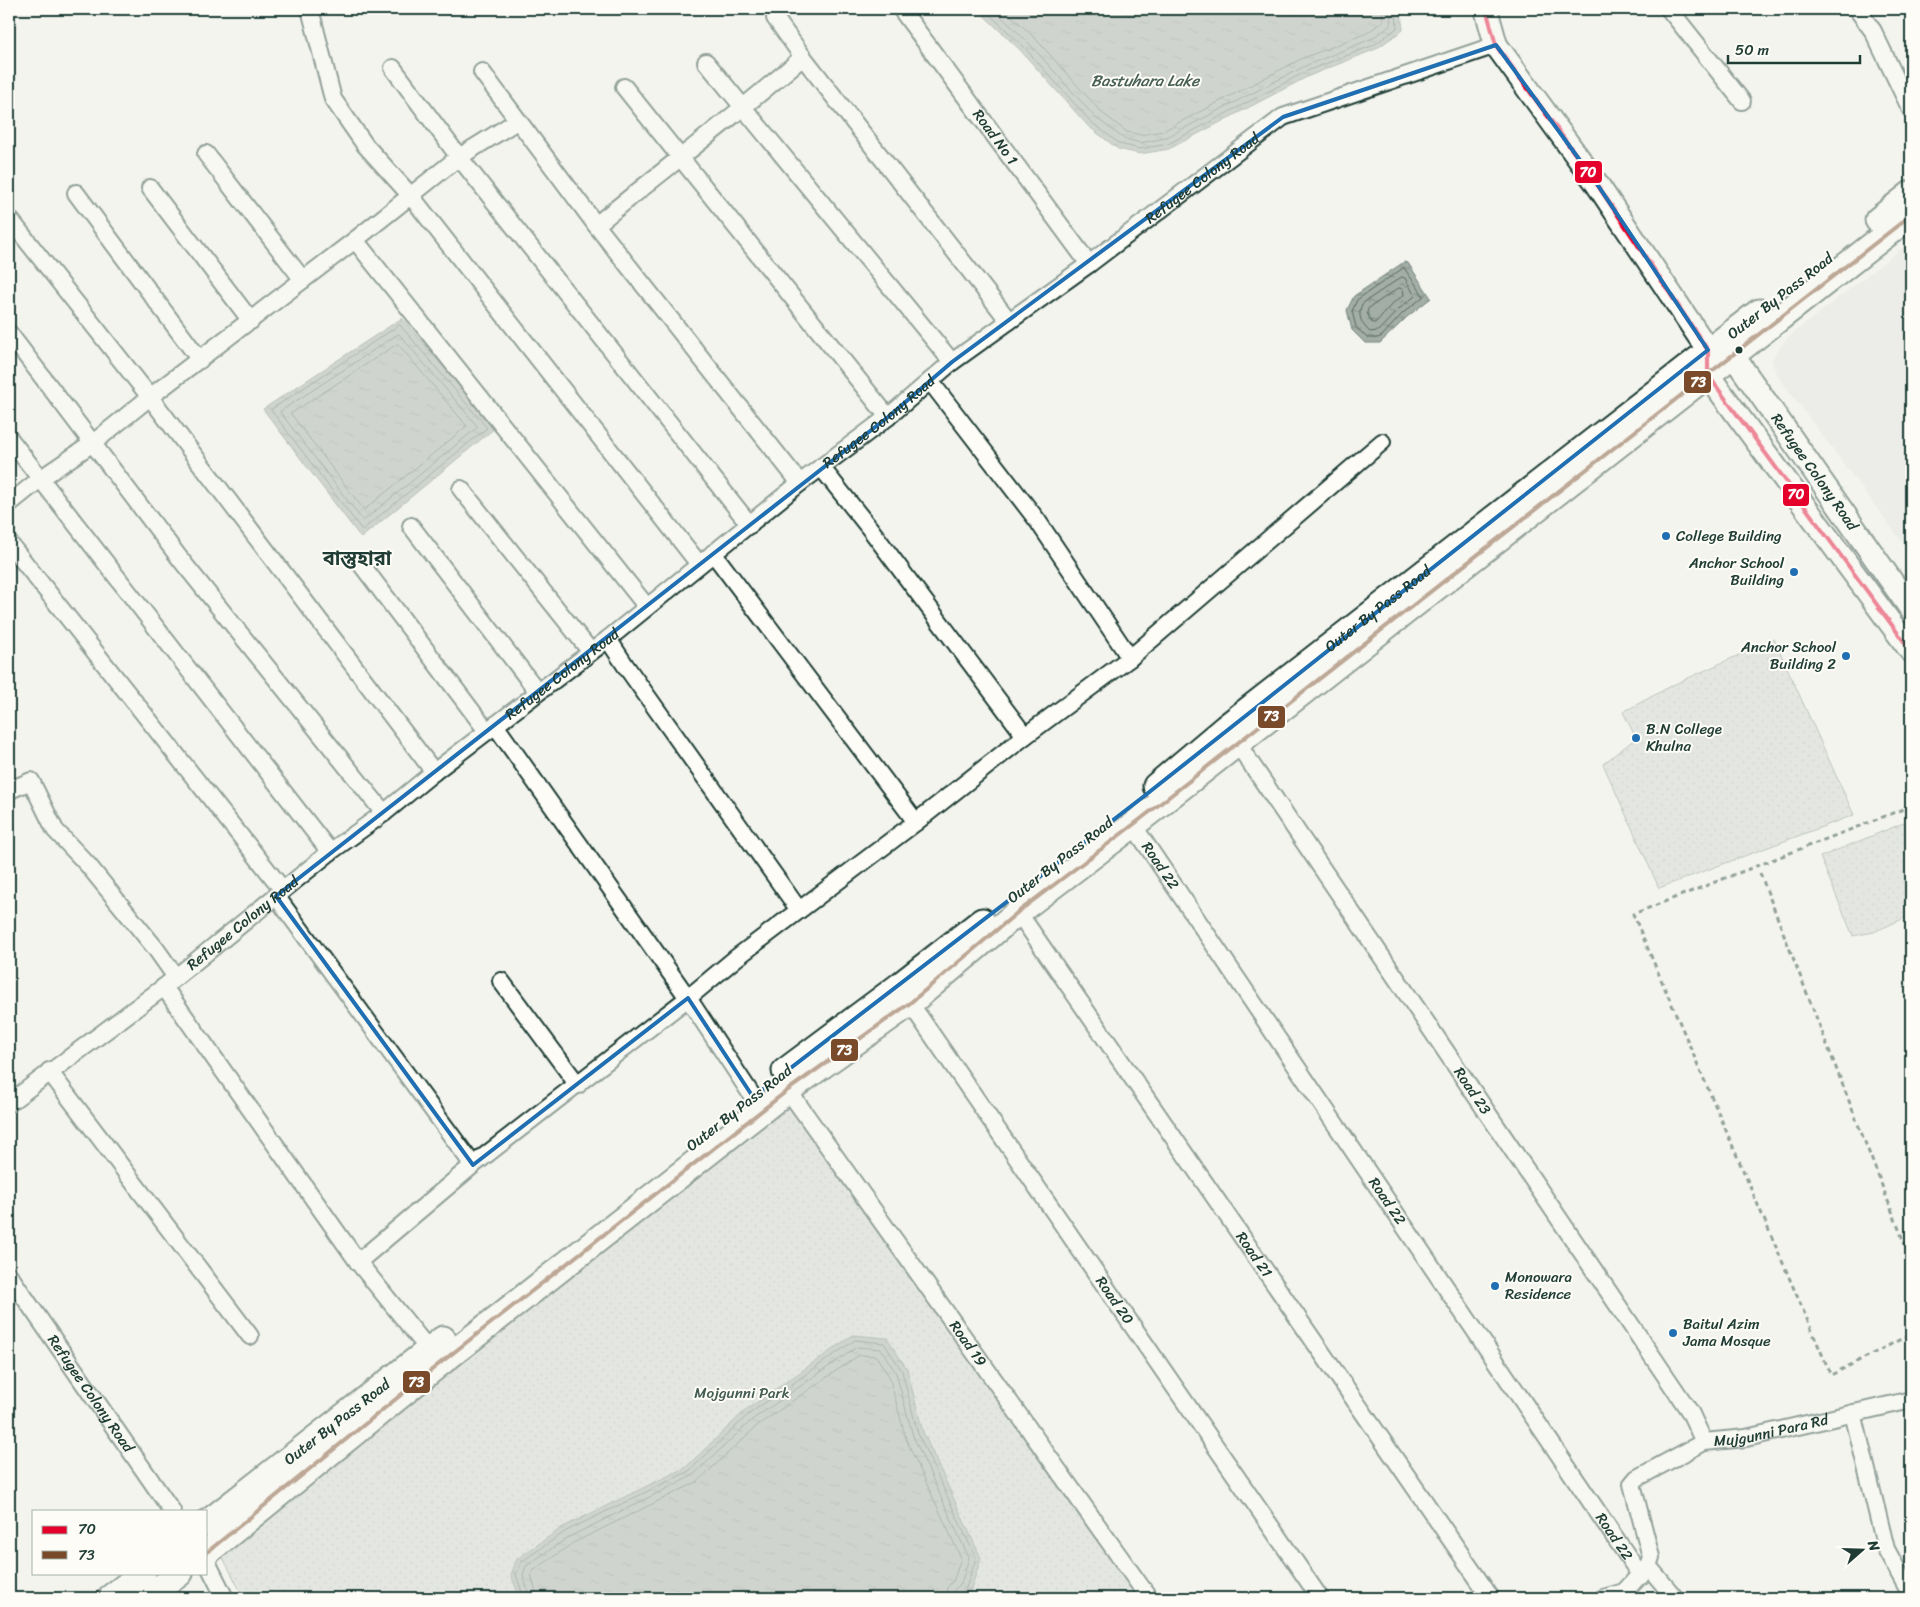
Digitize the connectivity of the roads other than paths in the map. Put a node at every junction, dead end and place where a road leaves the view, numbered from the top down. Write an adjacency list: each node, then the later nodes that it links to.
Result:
1 (310, 9): 23 (street)
2 (901, 9): 28 (street, Road No 1)
3 (1669, 9): 13 (street)
4 (1857, 9): 15 (street)
5 (1490, 11): 7 (main road)
6 (775, 18): 8 (street)
7 (1496, 44): 28 (street, Refugee Colony Road); 33 (main road)
8 (803, 57): 14 (street); 31 (street)
9 (706, 62): 14 (street)
10 (393, 68): 18 (street)
11 (482, 72): 16 (street)
12 (624, 88): 19 (street)
13 (1742, 101)
14 (743, 108): 19 (street); 36 (street)
15 (1911, 110)
16 (517, 121): 18 (street); 26 (street)
17 (206, 154): 29 (street)
18 (460, 157): 23 (street); 49 (street)
19 (680, 157): 26 (street); 40 (street)
20 (150, 188): 30 (street)
21 (76, 193): 35 (street)
22 (1911, 194): 33 (main road, Outer By Pass Road)
23 (411, 196): 27 (street); 54 (street)
24 (1911, 216): 34 (main road, Outer By Pass Road)
25 (9, 218): 39 (street)
26 (596, 225): 46 (street)
27 (355, 240): 29 (street); 55 (street)
28 (1089, 264): 31 (street, Refugee Colony Road)
29 (303, 280): 30 (street)
30 (251, 320): 35 (street)
31 (1009, 321): 36 (street, Refugee Colony Road)
32 (9, 333): 43 (street)
33 (1708, 350): 34 (main road); 37 (main road); 81 (main road, Outer By Pass Road)
34 (1732, 354): 37 (main road, Outer By Pass Road); 56 (main road, Refugee Colony Road)
35 (200, 360): 39 (street)
36 (952, 362): 38 (street, Refugee Colony Road)
37 (1708, 375): 57 (main road, Refugee Colony Road); 64 (main road, Outer By Pass Road)
38 (930, 381): 40 (street, Refugee Colony Road); 60 (street)
39 (150, 397): 43 (street); 65 (street)
40 (888, 417): 44 (street, Refugee Colony Road)
41 (9, 438): 45 (street)
42 (1382, 442): 60 (street)
43 (93, 443): 45 (street); 67 (street)
44 (821, 467): 46 (street, Refugee Colony Road); 63 (street)
45 (40, 479): 48 (street); 70 (street)
46 (800, 483): 49 (street, Refugee Colony Road)
47 (461, 489): 59 (street)
48 (9, 504)
49 (750, 525): 52 (street, Refugee Colony Road)
50 (411, 526): 61 (street)
51 (9, 543): 71 (street)
52 (712, 553): 54 (street, Refugee Colony Road); 68 (street)
53 (361, 564): 62 (street)
54 (699, 564): 55 (street, Refugee Colony Road)
55 (647, 607): 58 (street, Refugee Colony Road)
56 (1911, 609)
57 (1907, 637)
58 (608, 639): 59 (street, Refugee Colony Road); 72 (street)
59 (591, 652): 61 (street, Refugee Colony Road)
60 (1130, 658): 63 (street)
61 (538, 692): 62 (street, Refugee Colony Road)
62 (491, 728): 65 (street, Refugee Colony Road); 76 (street)
63 (1025, 736): 68 (street)
64 (1237, 743): 69 (main road, Outer By Pass Road); 90 (street, Road 23)
65 (434, 772): 67 (street, Refugee Colony Road)
66 (9, 787): 74 (street)
67 (384, 812): 70 (street, Refugee Colony Road)
68 (916, 822): 72 (street)
69 (1133, 825): 73 (main road, Outer By Pass Road); 95 (street, Road 22)
70 (330, 852): 71 (street, Refugee Colony Road)
71 (280, 893): 74 (street, Refugee Colony Road); 83 (street)
72 (799, 910): 76 (street)
73 (1018, 912): 77 (main road, Outer By Pass Road); 104 (street, Road 21)
74 (170, 981): 78 (street, Refugee Colony Road); 84 (street)
75 (501, 981): 79 (street)
76 (688, 998): 79 (street); 81 (street)
77 (910, 1003): 80 (main road, Outer By Pass Road); 103 (street, Road 20)
78 (49, 1071): 82 (street, Refugee Colony Road); 86 (street)
79 (578, 1084): 83 (street)
80 (788, 1090): 93 (main road, Outer By Pass Road); 102 (street, Road 19)
81 (754, 1097): 87 (main road, Outer By Pass Road)
82 (9, 1103)
83 (473, 1165): 84 (street)
84 (358, 1262): 87 (street)
85 (9, 1275): 91 (street, Refugee Colony Road)
86 (250, 1336)
87 (429, 1350): 92 (main road, Outer By Pass Road)
88 (1911, 1400): 89 (street, Mujgunni Para Rd)
89 (1853, 1413): 90 (street, Mujgunni Para Rd); 98 (street)
90 (1704, 1442): 95 (street, Mujgunni Para Rd)
91 (171, 1510)
92 (208, 1522)
93 (208, 1551)
94 (208, 1564): 101 (street)
95 (1645, 1571): 105 (street); 106 (street, Road 22)
96 (141, 1574): 99 (main road)
97 (179, 1574): 100 (main road)
98 (1911, 1595)
99 (110, 1598)
100 (147, 1598)
101 (225, 1598)
102 (1149, 1598)
103 (1320, 1598)
104 (1491, 1598)
105 (1604, 1598)
106 (1675, 1598)

